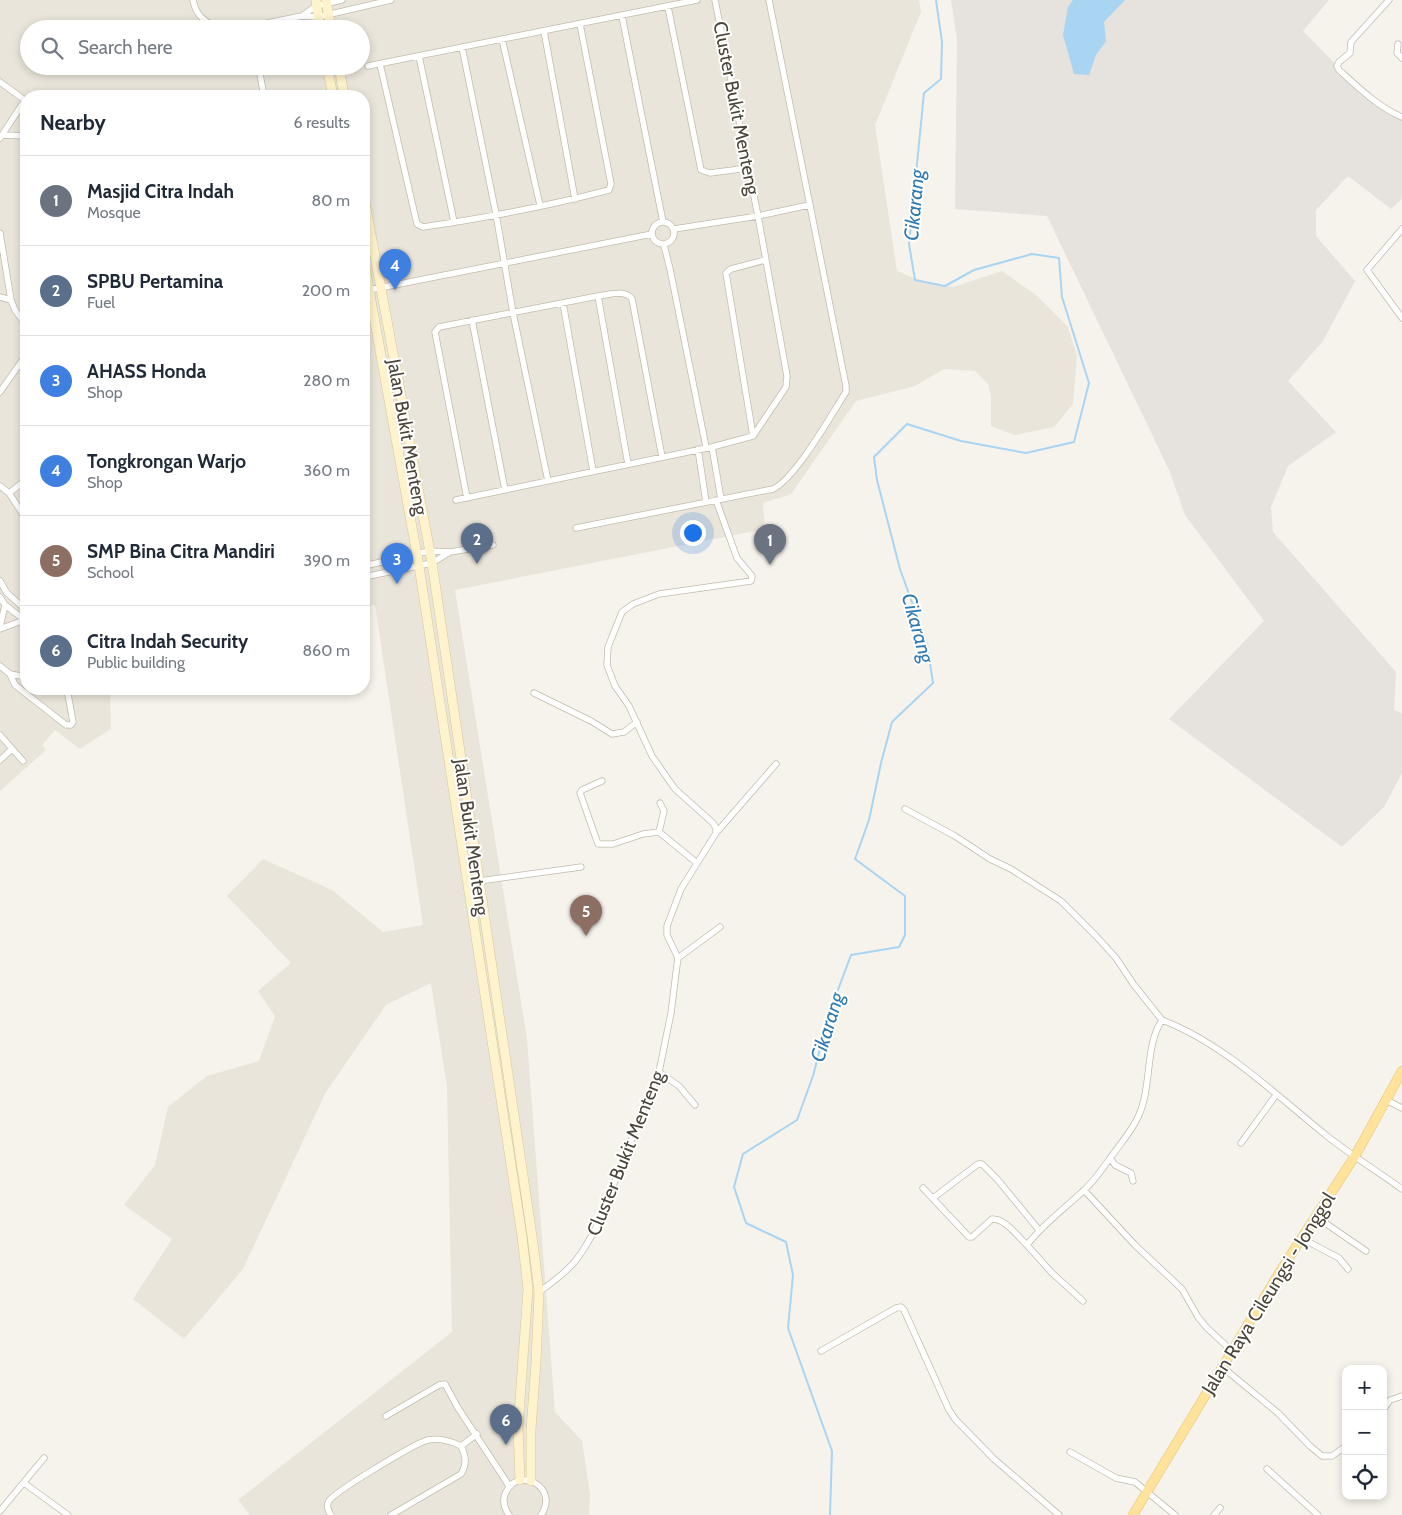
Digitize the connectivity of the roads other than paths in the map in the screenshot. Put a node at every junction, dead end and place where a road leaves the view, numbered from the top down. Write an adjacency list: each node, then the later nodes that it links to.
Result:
1 (193, 0): 15 (street)
2 (342, 0): 8 (street)
3 (391, 0): 11 (street)
4 (697, 0): 10 (street, Cluster Bukit Menteng)
5 (715, 0): 40 (street, Cluster Bukit Menteng)
6 (769, 0): 43 (street)
7 (1389, 0): 37 (street)
8 (327, 2): 9 (street); 11 (street)
9 (316, 3): 12 (street); 14 (street)
10 (668, 7): 13 (street, Cluster Bukit Menteng); 40 (street)
11 (329, 14): 14 (street); 18 (street)
12 (302, 16): 14 (street); 16 (street)
13 (622, 16): 19 (street, Cluster Bukit Menteng); 47 (street)
14 (318, 17): 17 (street)
15 (204, 20)
16 (282, 20)
17 (318, 20)
18 (330, 20)
19 (580, 24): 20 (street, Cluster Bukit Menteng); 41 (street)
20 (544, 31): 21 (street, Cluster Bukit Menteng); 41 (street)
21 (502, 39): 23 (street, Cluster Bukit Menteng); 42 (street)
22 (1398, 44): 25 (street)
23 (462, 47): 24 (street, Cluster Bukit Menteng); 44 (street)
24 (419, 56): 26 (street, Cluster Bukit Menteng); 46 (street)
25 (1402, 58)
26 (380, 64): 27 (street, Cluster Bukit Menteng); 46 (street)
27 (370, 66)
28 (260, 75): 32 (street)
29 (329, 75): 33 (street)
30 (340, 75): 34 (street)
31 (0, 82): 35 (street)
32 (263, 90)
33 (332, 90)
34 (343, 90)
35 (20, 96)
36 (20, 109): 38 (street)
37 (1402, 117)
38 (1, 136): 39 (street)
39 (20, 136)
40 (748, 168): 45 (street, Cluster Bukit Menteng)
41 (575, 199): 42 (street)
42 (540, 205): 44 (street)
43 (810, 205): 45 (street, Cluster Bukit Menteng); 82 (street)
44 (496, 214): 46 (street); 56 (street)
45 (758, 216): 49 (street, Cluster Bukit Menteng); 55 (street, Cluster Bukit Menteng)
46 (454, 222)
47 (663, 222): 49 (street); 52 (street)
48 (370, 229): 57 (street, Jalan Bukit Menteng)
49 (674, 229): 53 (street)
50 (1402, 229): 66 (street)
51 (0, 233): 54 (street)
52 (652, 234): 53 (street); 56 (street)
53 (664, 245): 71 (street)
54 (1, 250): 61 (street)
55 (765, 260): 70 (street, Cluster Bukit Menteng); 70 (street)
56 (504, 263): 57 (street); 64 (street)
57 (381, 287): 58 (street); 88 (street, Jalan Bukit Menteng)
58 (370, 289)
59 (598, 296): 62 (street); 73 (street); 74 (street)
60 (0, 297): 61 (street)
61 (12, 300): 65 (street)
62 (563, 303): 64 (street); 75 (street)
63 (370, 311): 90 (street, Jalan Bukit Menteng)
64 (513, 313): 67 (street); 76 (street)
65 (20, 317)
66 (1402, 318)
67 (472, 320): 79 (street); 81 (street)
68 (20, 364): 69 (street)
69 (0, 392)
70 (753, 436): 71 (street)
71 (709, 447): 72 (street); 82 (street)
72 (698, 449): 73 (street); 84 (street)
73 (662, 457): 74 (street)
74 (628, 464): 75 (street)
75 (593, 471): 76 (street)
76 (548, 481): 79 (street)
77 (20, 485): 80 (street)
78 (0, 486): 80 (street)
79 (505, 490): 81 (street)
80 (9, 494): 85 (street)
81 (468, 498): 83 (street)
82 (718, 499): 84 (street); 109 (street)
83 (456, 500)
84 (706, 502): 86 (street)
85 (20, 510)
86 (576, 528)
87 (493, 544): 89 (street)
88 (429, 551): 89 (street); 90 (street); 91 (street, Jalan Bukit Menteng)
89 (450, 552): 91 (street)
90 (417, 553): 92 (street); 93 (street, Jalan Bukit Menteng)
91 (432, 563): 93 (street); 122 (street, Jalan Bukit Menteng)
92 (370, 565)
93 (419, 566): 94 (street); 160 (street, Jalan Bukit Menteng)
94 (370, 576)
95 (0, 581): 98 (street)
96 (0, 597): 97 (street)
97 (5, 605): 99 (street); 101 (street)
98 (20, 605)
99 (20, 617)
100 (20, 622): 101 (street)
101 (0, 628)
102 (0, 666): 103 (street)
103 (10, 674): 104 (street); 105 (street)
104 (20, 676)
105 (20, 688)
106 (534, 693): 109 (street)
107 (29, 695): 108 (street)
108 (68, 695)
109 (638, 722): 119 (street)
110 (0, 735): 111 (street)
111 (12, 749): 112 (street); 113 (street)
112 (0, 760)
113 (23, 761)
114 (776, 764): 119 (street)
115 (602, 781): 118 (street)
116 (660, 803): 118 (street)
117 (905, 809): 125 (street)
118 (659, 832): 120 (street)
119 (716, 833): 120 (street)
120 (697, 863): 124 (street)
121 (581, 867): 122 (street)
122 (479, 882): 146 (street, Jalan Bukit Menteng)
123 (720, 927): 124 (street)
124 (678, 958): 127 (street, Cluster Bukit Menteng)
125 (1162, 1020): 128 (street); 134 (street)
126 (1402, 1071): 129 (main road, Jalan Raya Cileungsi - Jonggol)
127 (659, 1072): 130 (street); 146 (street, Cluster Bukit Menteng)
128 (1276, 1095): 132 (street); 133 (street)
129 (1386, 1100): 131 (street); 133 (main road, Jalan Raya Cileungsi - Jonggol)
130 (695, 1105)
131 (1402, 1108)
132 (1241, 1143)
133 (1355, 1156): 137 (street); 140 (main road, Jalan Raya Cileungsi - Jonggol)
134 (1110, 1158): 135 (street); 138 (street)
135 (1133, 1181)
136 (923, 1188): 139 (street)
137 (1402, 1189)
138 (1084, 1190): 141 (street); 148 (street)
139 (933, 1198): 141 (street); 143 (street)
140 (1315, 1216): 142 (main road, Jalan Raya Cileungsi - Jonggol); 144 (street)
141 (1039, 1230): 143 (street)
142 (1301, 1238): 145 (street); 148 (main road, Jalan Raya Cileungsi - Jonggol)
143 (1027, 1245): 147 (street)
144 (1366, 1251)
145 (1348, 1269)
146 (539, 1292): 161 (street, Jalan Bukit Menteng)
147 (1083, 1301)
148 (1231, 1350): 150 (main road, Jalan Raya Cileungsi - Jonggol)
149 (821, 1351): 173 (street)
150 (1221, 1366): 156 (street); 164 (main road, Jalan Raya Cileungsi - Jonggol)
151 (1402, 1396): 152 (street)
152 (1387, 1404)
153 (386, 1416): 154 (street)
154 (477, 1434): 155 (street); 163 (street)
155 (461, 1446): 169 (street); 170 (street)
156 (1342, 1449)
157 (1070, 1452): 164 (street)
158 (44, 1458): 162 (street)
159 (1267, 1469): 176 (street)
160 (520, 1480): 161 (street); 163 (street)
161 (531, 1481): 172 (street)
162 (24, 1483): 166 (street); 168 (street)
163 (509, 1487): 171 (street)
164 (1147, 1491): 167 (main road, Jalan Raya Cileungsi - Jonggol); 174 (street)
165 (1220, 1508): 175 (street)
166 (0, 1511)
167 (1135, 1514)
168 (68, 1515)
169 (331, 1515)
170 (391, 1515)
171 (509, 1515)
172 (541, 1515)
173 (1059, 1515)
174 (1175, 1515)
175 (1214, 1515)
176 (1318, 1515)

